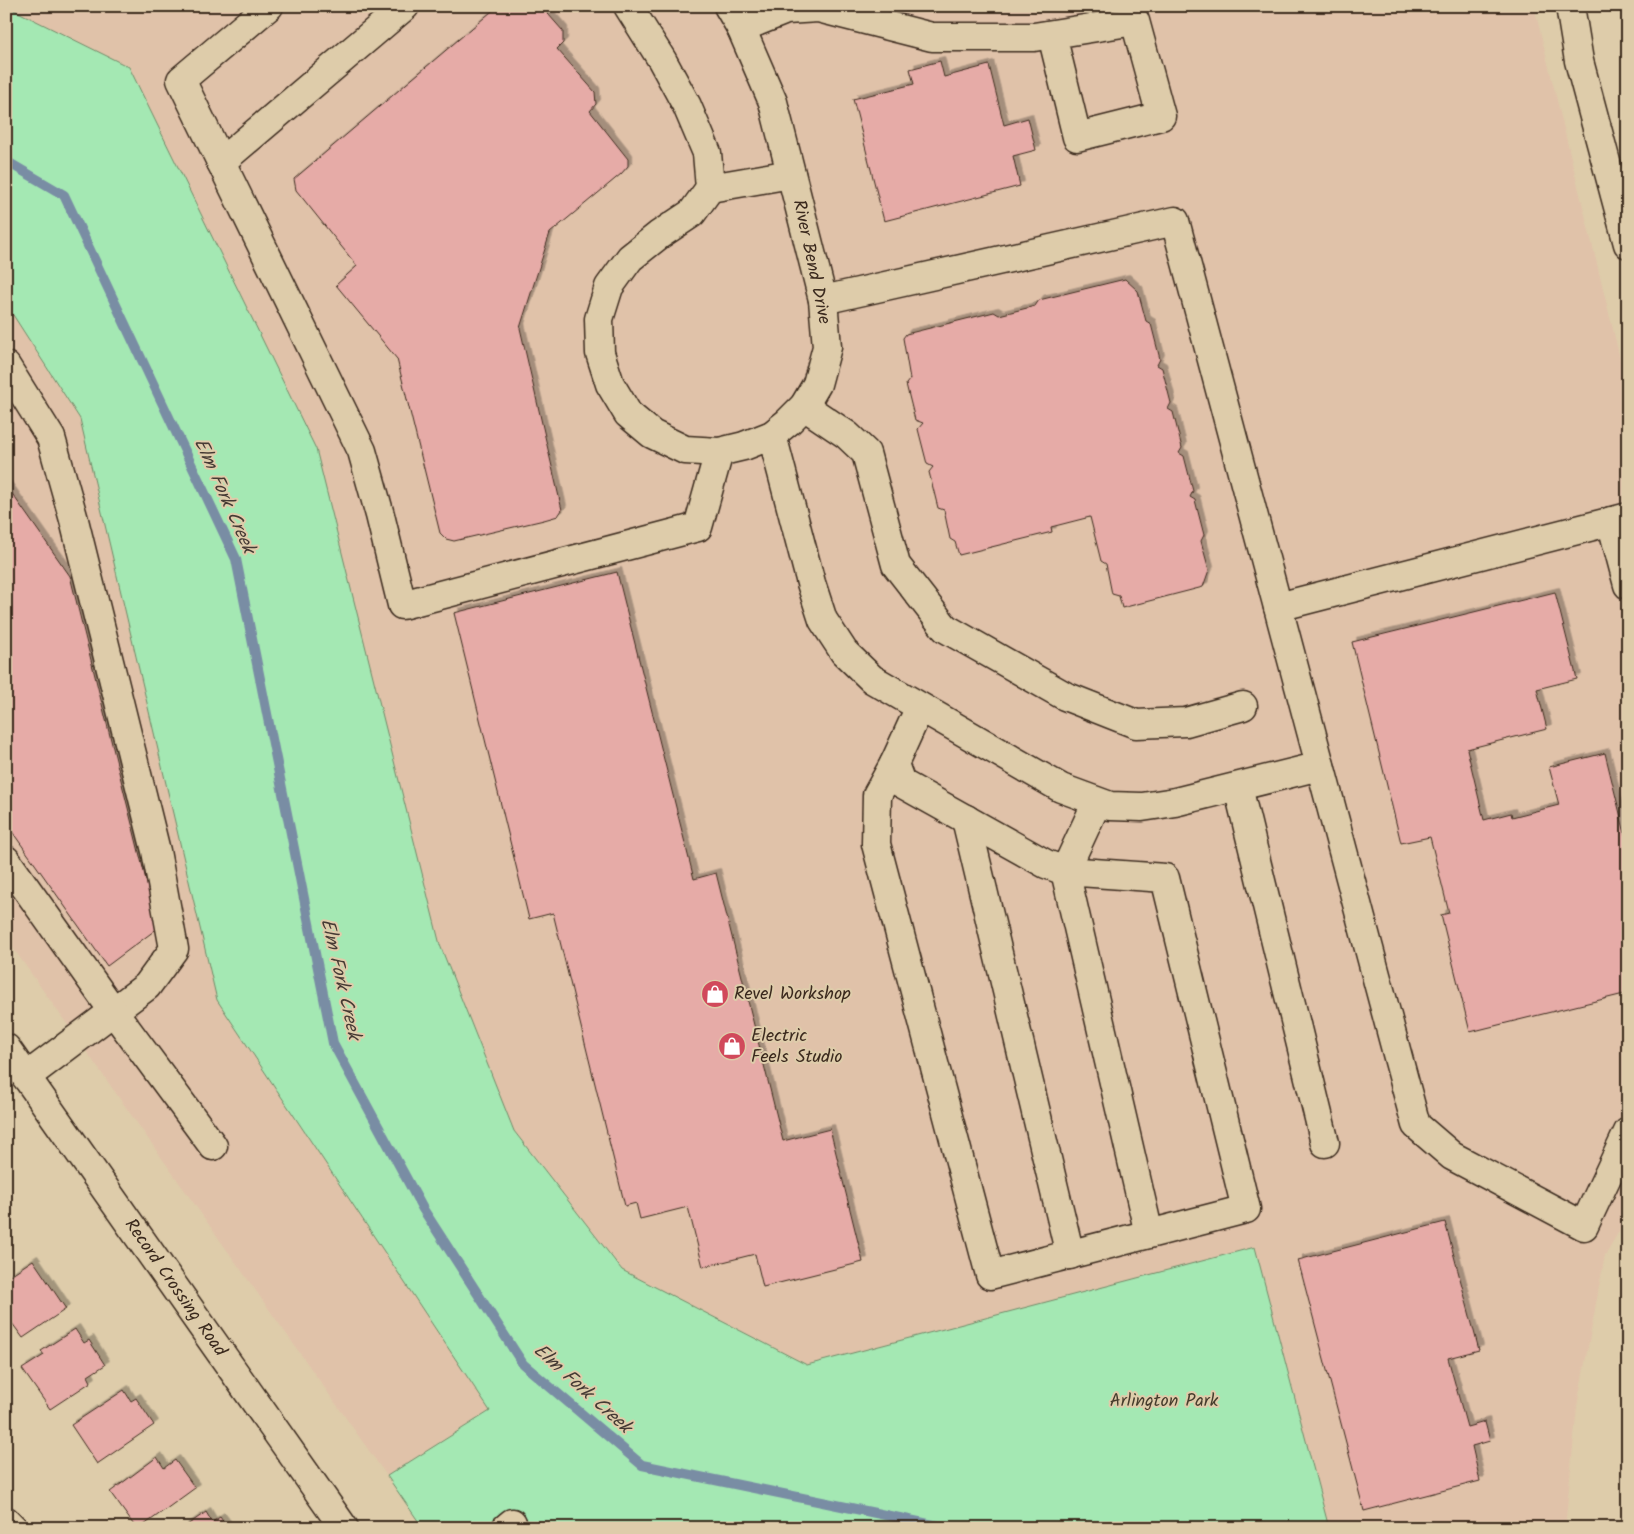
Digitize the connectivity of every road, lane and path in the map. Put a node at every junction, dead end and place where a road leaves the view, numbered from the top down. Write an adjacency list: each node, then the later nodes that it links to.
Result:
1 (269, 6): 7 (street)
2 (406, 6): 7 (street)
3 (628, 6): 9 (street)
4 (1570, 6): 10 (street)
5 (734, 17): 6 (street); 8 (street, River Bend Drive)
6 (1052, 34): 6 (street)
7 (221, 162): 15 (street)
8 (791, 174): 9 (street); 11 (street, River Bend Drive)
9 (710, 188): 15 (street, River Bend Drive)
10 (1628, 244)
11 (823, 300): 13 (street, River Bend Drive); 18 (street)
12 (6, 366): 28 (street)
13 (804, 406): 14 (street, River Bend Drive); 19 (street)
14 (772, 435): 15 (street, River Bend Drive); 20 (street)
15 (719, 452)
16 (1620, 519): 17 (street); 18 (street)
17 (1628, 585)
18 (1278, 607): 22 (street)
19 (1243, 706)
20 (920, 707): 21 (street); 24 (street)
21 (894, 764): 25 (street); 35 (street)
22 (1320, 766): 23 (street); 31 (street)
23 (1238, 787): 24 (street); 32 (street)
24 (1098, 802): 27 (street)
25 (966, 819): 27 (street); 35 (street)
26 (6, 860): 28 (street)
27 (1065, 871): 34 (street); 34 (street)
28 (114, 1012): 30 (street); 33 (street)
29 (6, 1048): 30 (street, Record Crossing Road)
30 (26, 1077): 38 (street, Record Crossing Road)
31 (1628, 1132)
32 (1325, 1143)
33 (213, 1146)
34 (1149, 1234): 35 (street)
35 (1070, 1255)
36 (6, 1521): 37 (street)
37 (13, 1528)
38 (344, 1528)

